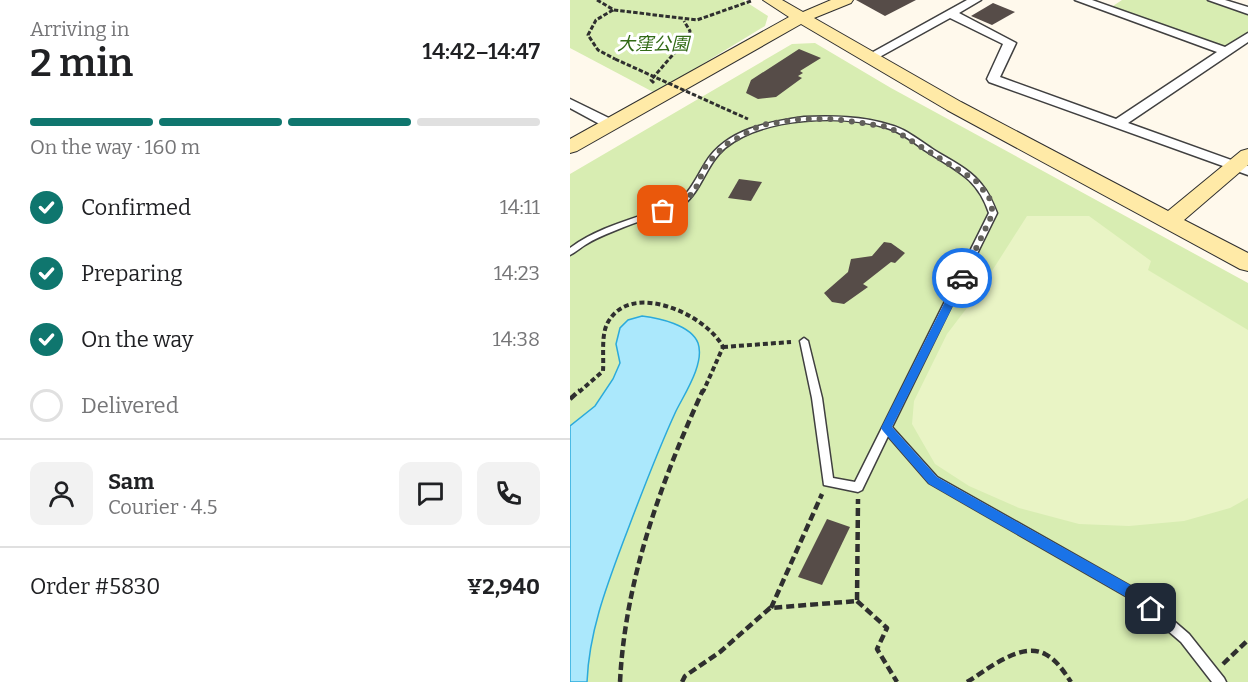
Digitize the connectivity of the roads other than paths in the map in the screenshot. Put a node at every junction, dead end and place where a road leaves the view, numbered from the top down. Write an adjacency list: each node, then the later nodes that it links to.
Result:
1 (771, 0): 8 (street)
2 (975, 0): 7 (street)
3 (1081, 0): 10 (street)
4 (1214, 0): 6 (street)
5 (837, 4): 8 (street)
6 (1248, 11)
7 (949, 13): 11 (street); 14 (street)
8 (804, 20): 11 (street); 13 (street); 16 (street)
9 (1248, 37): 10 (street)
10 (1226, 51): 14 (street)
11 (870, 57): 18 (street)
12 (570, 103): 13 (street)
13 (610, 124): 15 (street)
14 (1118, 124): 17 (street)
15 (570, 147)
16 (570, 162)
17 (1243, 164): 18 (street)
18 (1169, 221): 20 (street)
19 (570, 252): 22 (lane)
20 (1248, 263)
21 (804, 341): 22 (lane)
22 (887, 428): 23 (lane)
23 (1220, 682)

